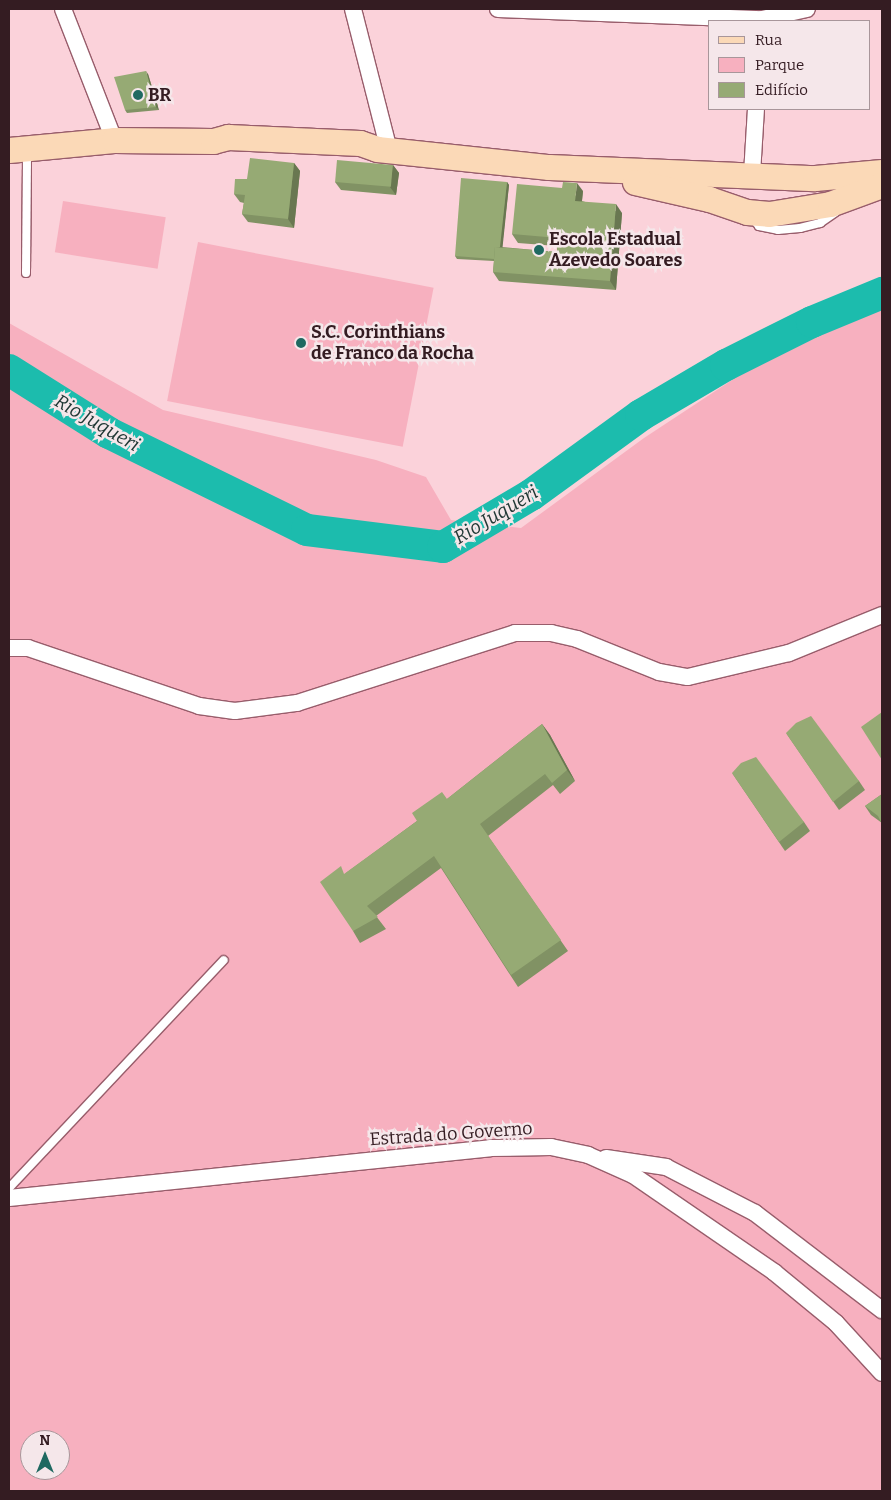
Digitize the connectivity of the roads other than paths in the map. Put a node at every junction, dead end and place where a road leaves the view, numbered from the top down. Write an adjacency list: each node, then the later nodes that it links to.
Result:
1 (63, 9): 7 (street)
2 (353, 9): 9 (street)
3 (498, 9): 5 (street)
4 (807, 9): 5 (street)
5 (762, 16)
6 (756, 110): 12 (street)
7 (114, 140): 8 (main road); 9 (main road)
8 (17, 149): 15 (lane)
9 (383, 150): 10 (main road)
10 (549, 167): 12 (main road); 13 (main road)
11 (882, 172): 12 (main road)
12 (752, 174): 13 (main road)
13 (661, 187): 14 (main road)
14 (874, 188)
15 (26, 273)
16 (882, 615): 17 (street)
17 (9, 648)
18 (224, 960): 20 (lane)
19 (588, 1155): 21 (street, Estrada do Governo); 22 (street); 23 (street, Estrada do Governo)
20 (9, 1188)
21 (9, 1198)
22 (882, 1310)
23 (882, 1373)

